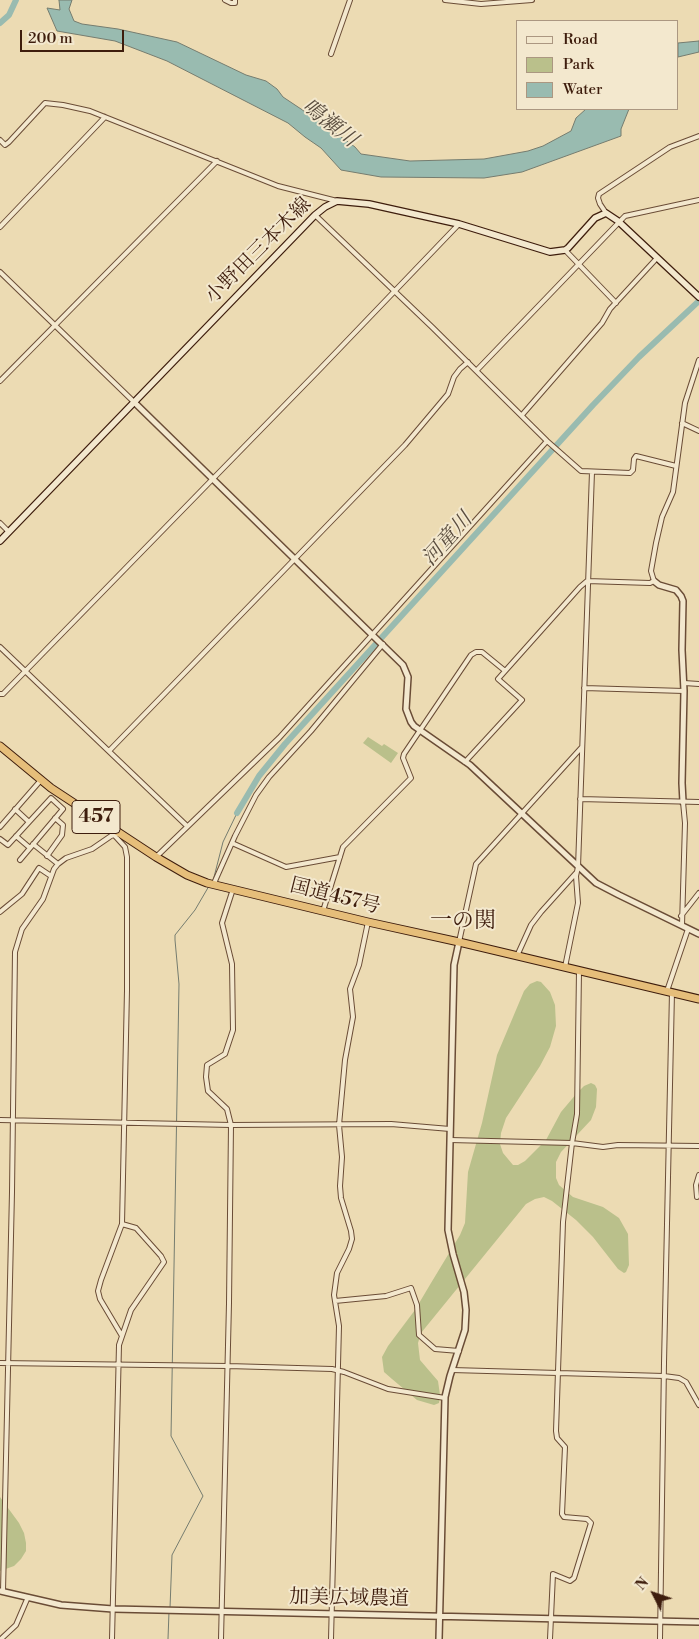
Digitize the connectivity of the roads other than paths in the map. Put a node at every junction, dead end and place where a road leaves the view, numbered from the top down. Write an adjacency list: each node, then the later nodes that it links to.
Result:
1 (226, 0): 2 (street)
2 (235, 0)
3 (350, 0): 6 (street)
4 (445, 0): 5 (street)
5 (532, 0)
6 (331, 54)
7 (105, 117): 9 (street); 10 (street); 17 (street)
8 (699, 136): 13 (street)
9 (0, 140)
10 (217, 161): 12 (street); 25 (street)
11 (699, 200): 15 (street)
12 (336, 201): 14 (main road, 小野田三本木線); 16 (main road, 小野田三本木線)
13 (606, 213): 15 (main road); 18 (main road)
14 (315, 215): 22 (street); 30 (main road, 小野田三本木線)
15 (618, 221): 19 (main road); 20 (street)
16 (459, 224): 18 (main road, 小野田三本木線); 22 (street)
17 (0, 227)
18 (565, 250): 20 (street)
19 (657, 258): 23 (main road); 24 (street)
20 (578, 265): 24 (street); 28 (street)
21 (0, 272): 25 (street)
22 (395, 292): 27 (street); 37 (street)
23 (697, 296)
24 (616, 303): 31 (street)
25 (55, 325): 29 (street); 30 (street)
26 (699, 360): 32 (street)
27 (468, 362): 28 (street); 41 (street)
28 (476, 370): 31 (street)
29 (0, 381)
30 (134, 402): 37 (street); 39 (main road, 小野田三本木線)
31 (522, 415): 34 (street)
32 (682, 423): 33 (street); 35 (street)
33 (699, 431)
34 (548, 442): 36 (street); 44 (street)
35 (676, 466): 36 (street); 43 (street)
36 (592, 472): 42 (street)
37 (213, 478): 41 (street); 47 (street)
38 (0, 522): 39 (street)
39 (9, 532): 40 (main road, 小野田三本木線)
40 (0, 541)
41 (295, 558): 44 (street); 57 (street)
42 (587, 581): 43 (street); 48 (street); 51 (street)
43 (654, 581): 49 (street)
44 (372, 634): 45 (street); 70 (street)
45 (383, 644): 54 (street); 74 (street)
46 (0, 647): 47 (street)
47 (26, 670): 53 (street); 57 (street)
48 (504, 670): 54 (street); 58 (street)
49 (684, 683): 50 (street); 52 (street)
50 (699, 684)
51 (584, 688): 52 (street); 56 (street)
52 (684, 691): 62 (street)
53 (0, 694)
54 (420, 731): 58 (street); 78 (street)
55 (0, 746): 59 (highway, 国道457号 / 457)
56 (582, 747): 61 (street); 66 (street)
57 (109, 751): 70 (street)
58 (465, 762): 66 (street)
59 (41, 780): 60 (highway, 国道457号 / 457); 65 (street)
60 (64, 796): 64 (street); 71 (highway, 国道457号 / 457)
61 (580, 798): 62 (street); 81 (street)
62 (683, 802): 63 (street); 88 (street)
63 (699, 802)
64 (57, 803): 67 (street); 68 (street)
65 (15, 809): 68 (street); 69 (street)
66 (522, 814): 81 (street); 93 (street)
67 (55, 818): 75 (street); 76 (street)
68 (29, 822): 72 (street)
69 (0, 826)
70 (187, 826): 77 (street)
71 (117, 835): 77 (highway, 国道457号 / 457); 80 (street); 101 (street)
72 (16, 836): 73 (street); 75 (street)
73 (0, 839)
74 (232, 843): 78 (street); 83 (street)
75 (32, 846): 76 (street); 79 (street)
76 (46, 856): 80 (street)
77 (156, 857): 83 (highway, 国道457号 / 457)
78 (340, 857): 86 (street)
79 (20, 860)
80 (58, 864): 82 (street)
81 (577, 870): 90 (street); 94 (street); 95 (street)
82 (51, 876): 87 (street); 100 (street)
83 (215, 885): 84 (highway, 国道457号 / 457)
84 (233, 889): 86 (highway, 国道457号 / 457); 102 (street)
85 (699, 893): 88 (street)
86 (323, 911): 89 (highway, 国道457号 / 457)
87 (0, 912)
88 (681, 916): 90 (street)
89 (368, 922): 93 (highway, 国道457号 / 457); 103 (street)
90 (682, 925): 91 (street)
91 (688, 929): 92 (street); 97 (street)
92 (699, 934)
93 (459, 942): 94 (highway, 国道457号 / 457); 104 (street)
94 (517, 956): 95 (highway, 国道457号 / 457)
95 (565, 967): 96 (highway, 国道457号 / 457)
96 (580, 971): 97 (highway, 国道457号 / 457); 106 (street)
97 (670, 992): 98 (highway, 国道457号 / 457); 107 (street)
98 (699, 999)
99 (0, 1120): 100 (street)
100 (13, 1121): 101 (street); 116 (street)
101 (124, 1123): 102 (street); 111 (street)
102 (231, 1125): 103 (street); 118 (street)
103 (339, 1125): 104 (street); 112 (street)
104 (450, 1129): 105 (street)
105 (450, 1140): 106 (street); 114 (street)
106 (572, 1143): 107 (street); 121 (street)
107 (669, 1145): 108 (street); 122 (street)
108 (699, 1146)
109 (699, 1175): 110 (street)
110 (698, 1197)
111 (122, 1224): 113 (street); 113 (street)
112 (335, 1301): 114 (street); 119 (street)
113 (122, 1336): 117 (street)
114 (459, 1351): 120 (street)
115 (0, 1363): 116 (street)
116 (8, 1364): 117 (street); 125 (street)
117 (118, 1365): 118 (street); 127 (street)
118 (228, 1366): 119 (street); 128 (street)
119 (338, 1370): 123 (street); 129 (street)
120 (452, 1370): 121 (street); 123 (street)
121 (557, 1372): 122 (street); 131 (street)
122 (664, 1376): 124 (street); 132 (street)
123 (445, 1398): 130 (street)
124 (699, 1405)
125 (1, 1591): 126 (street, 加美広域農道)
126 (28, 1597): 127 (street, 加美広域農道); 134 (street)
127 (113, 1609): 128 (street, 加美広域農道); 135 (street)
128 (222, 1611): 129 (street, 加美広域農道); 136 (street)
129 (331, 1613): 130 (street, 加美広域農道); 137 (street)
130 (440, 1616): 131 (street, 加美広域農道); 138 (street)
131 (550, 1620): 132 (street, 加美広域農道); 139 (street)
132 (660, 1622): 133 (street, 加美広域農道); 140 (street)
133 (699, 1622)
134 (1, 1639)
135 (112, 1639)
136 (221, 1639)
137 (331, 1639)
138 (439, 1639)
139 (550, 1639)
140 (660, 1639)

